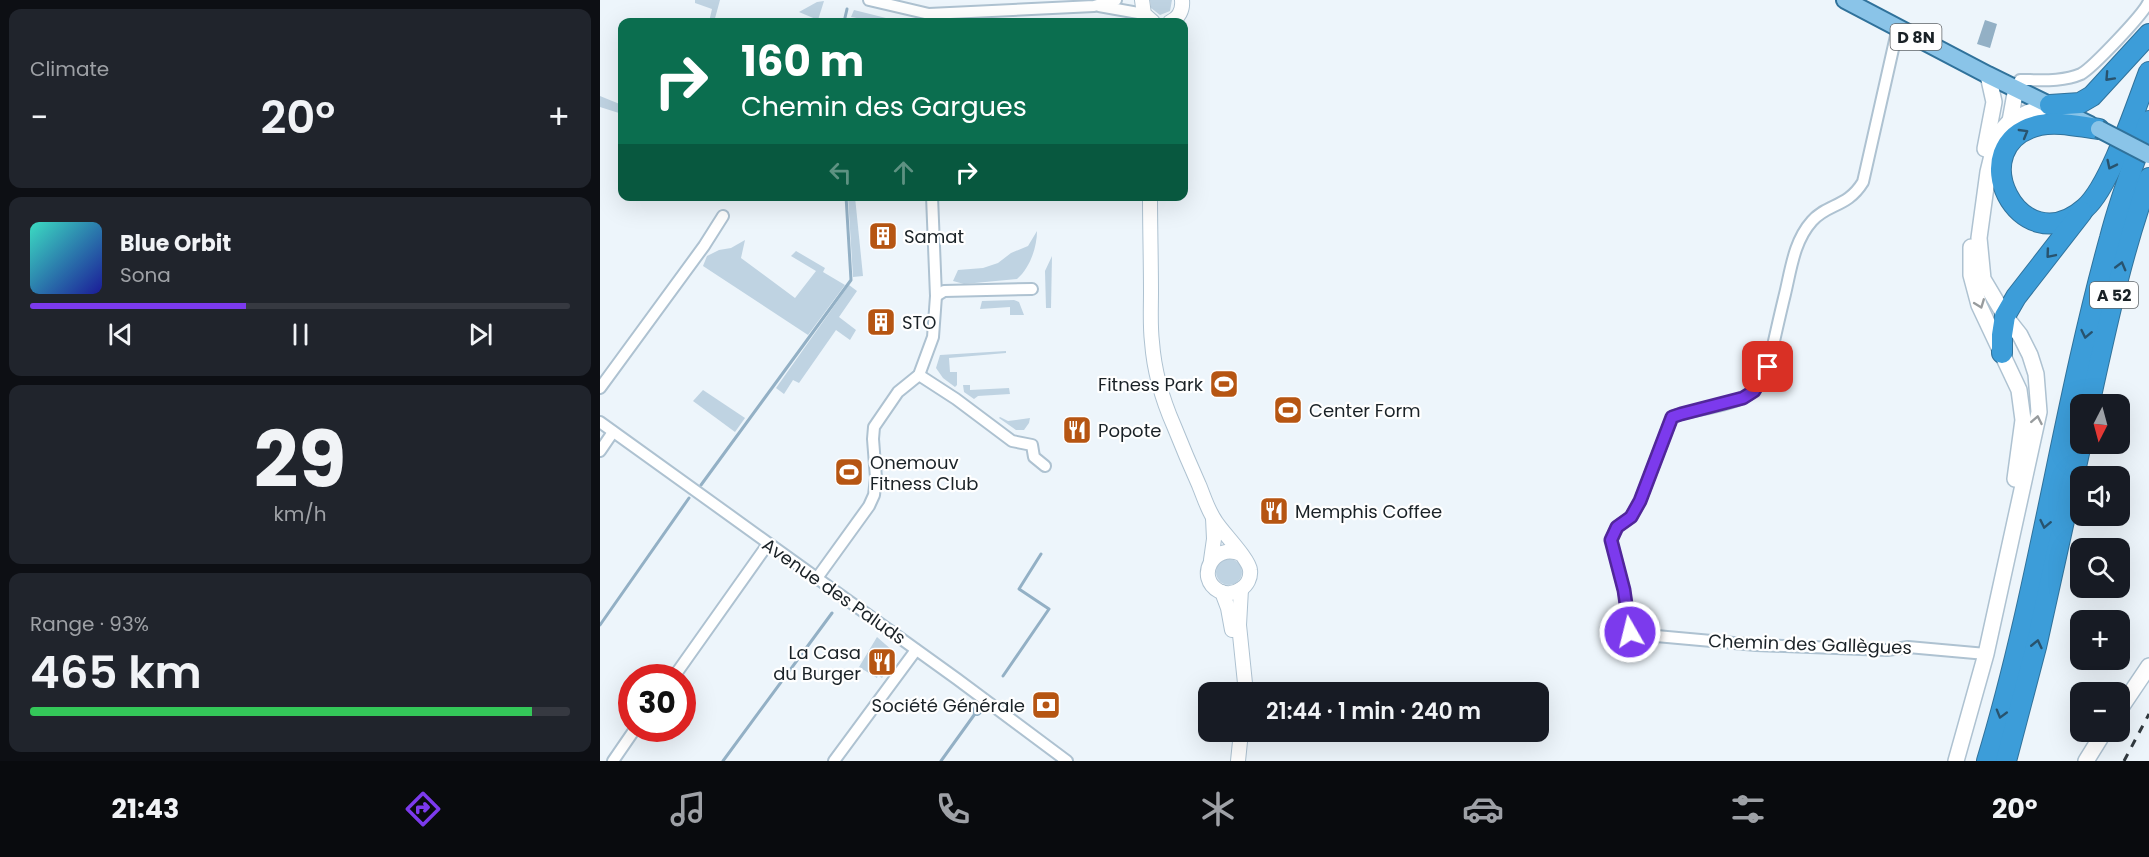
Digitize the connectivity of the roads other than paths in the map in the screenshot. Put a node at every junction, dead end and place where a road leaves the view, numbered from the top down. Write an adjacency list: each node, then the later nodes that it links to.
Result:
1 (869, 0): 7 (street)
2 (1116, 0): 8 (street)
3 (1142, 0): 10 (street)
4 (1182, 0): 11 (street)
5 (1845, 0): 12 (main road, D 8N)
6 (2149, 2): 16 (street)
7 (1031, 5): 8 (street)
8 (1098, 6): 9 (street)
9 (1143, 18)
10 (1149, 18)
11 (1175, 18)
12 (1898, 27): 15 (main road, D 8N); 49 (street, Chemin des Gallègues)
13 (2149, 34): 18 (highway, one-way to 18)
14 (2149, 72): 26 (highway, one-way to 26)
15 (1988, 75): 16 (main road, D 8N); 17 (main road)
16 (2016, 88): 17 (main road); 18 (main road, D 8N); 20 (main road)
17 (1994, 102): 31 (main road, one-way to 31)
18 (2050, 105): 20 (main road); 21 (main road, D 8N)
19 (2149, 121): 65 (highway, A 52, one-way to 65)
20 (2010, 122): 30 (main road)
21 (2099, 129): 22 (main road, D 8N, bridge); 26 (highway, one-way to 21)
22 (2149, 155)
23 (2149, 178): 34 (highway, A 52, one-way to 23)
24 (932, 201): 29 (street)
25 (1150, 201): 40 (street)
26 (2086, 207): 30 (highway, one-way to 30)
27 (723, 216): 33 (street)
28 (1032, 289): 29 (street)
29 (936, 296): 32 (street)
30 (2005, 316): 31 (highway); 45 (main road, one-way to 30)
31 (2002, 353): 45 (main road)
32 (919, 375): 39 (street); 44 (street)
33 (600, 388)
34 (2092, 394)
35 (600, 422): 36 (street, Avenue des Paluds)
36 (613, 432): 37 (street); 41 (street, Avenue des Paluds)
37 (600, 452)
38 (2079, 454): 66 (highway, one-way to 38)
39 (1045, 466)
40 (1213, 518): 42 (street); 43 (street)
41 (768, 544): 44 (street, Avenue des Paluds); 50 (street)
42 (1240, 554): 43 (street); 46 (street)
43 (1211, 561): 47 (street)
44 (817, 578): 48 (street, Avenue des Paluds)
45 (2001, 580): 49 (main road)
46 (1241, 589): 47 (street); 53 (street)
47 (1222, 592): 52 (street)
48 (916, 650): 60 (street); 61 (street, Avenue des Paluds)
49 (1986, 654): 64 (main road)
50 (683, 664)
51 (2149, 666): 54 (main road)
52 (1237, 682)
53 (1245, 682)
54 (2130, 694)
55 (626, 742): 59 (street)
56 (1240, 742): 62 (street)
57 (1250, 742): 63 (street)
58 (2098, 742): 67 (main road)
59 (613, 761)
60 (834, 761)
61 (1067, 761)
62 (1238, 761)
63 (1247, 761)
64 (1956, 761)
65 (1987, 761)
66 (2006, 761)
67 (2086, 761)

